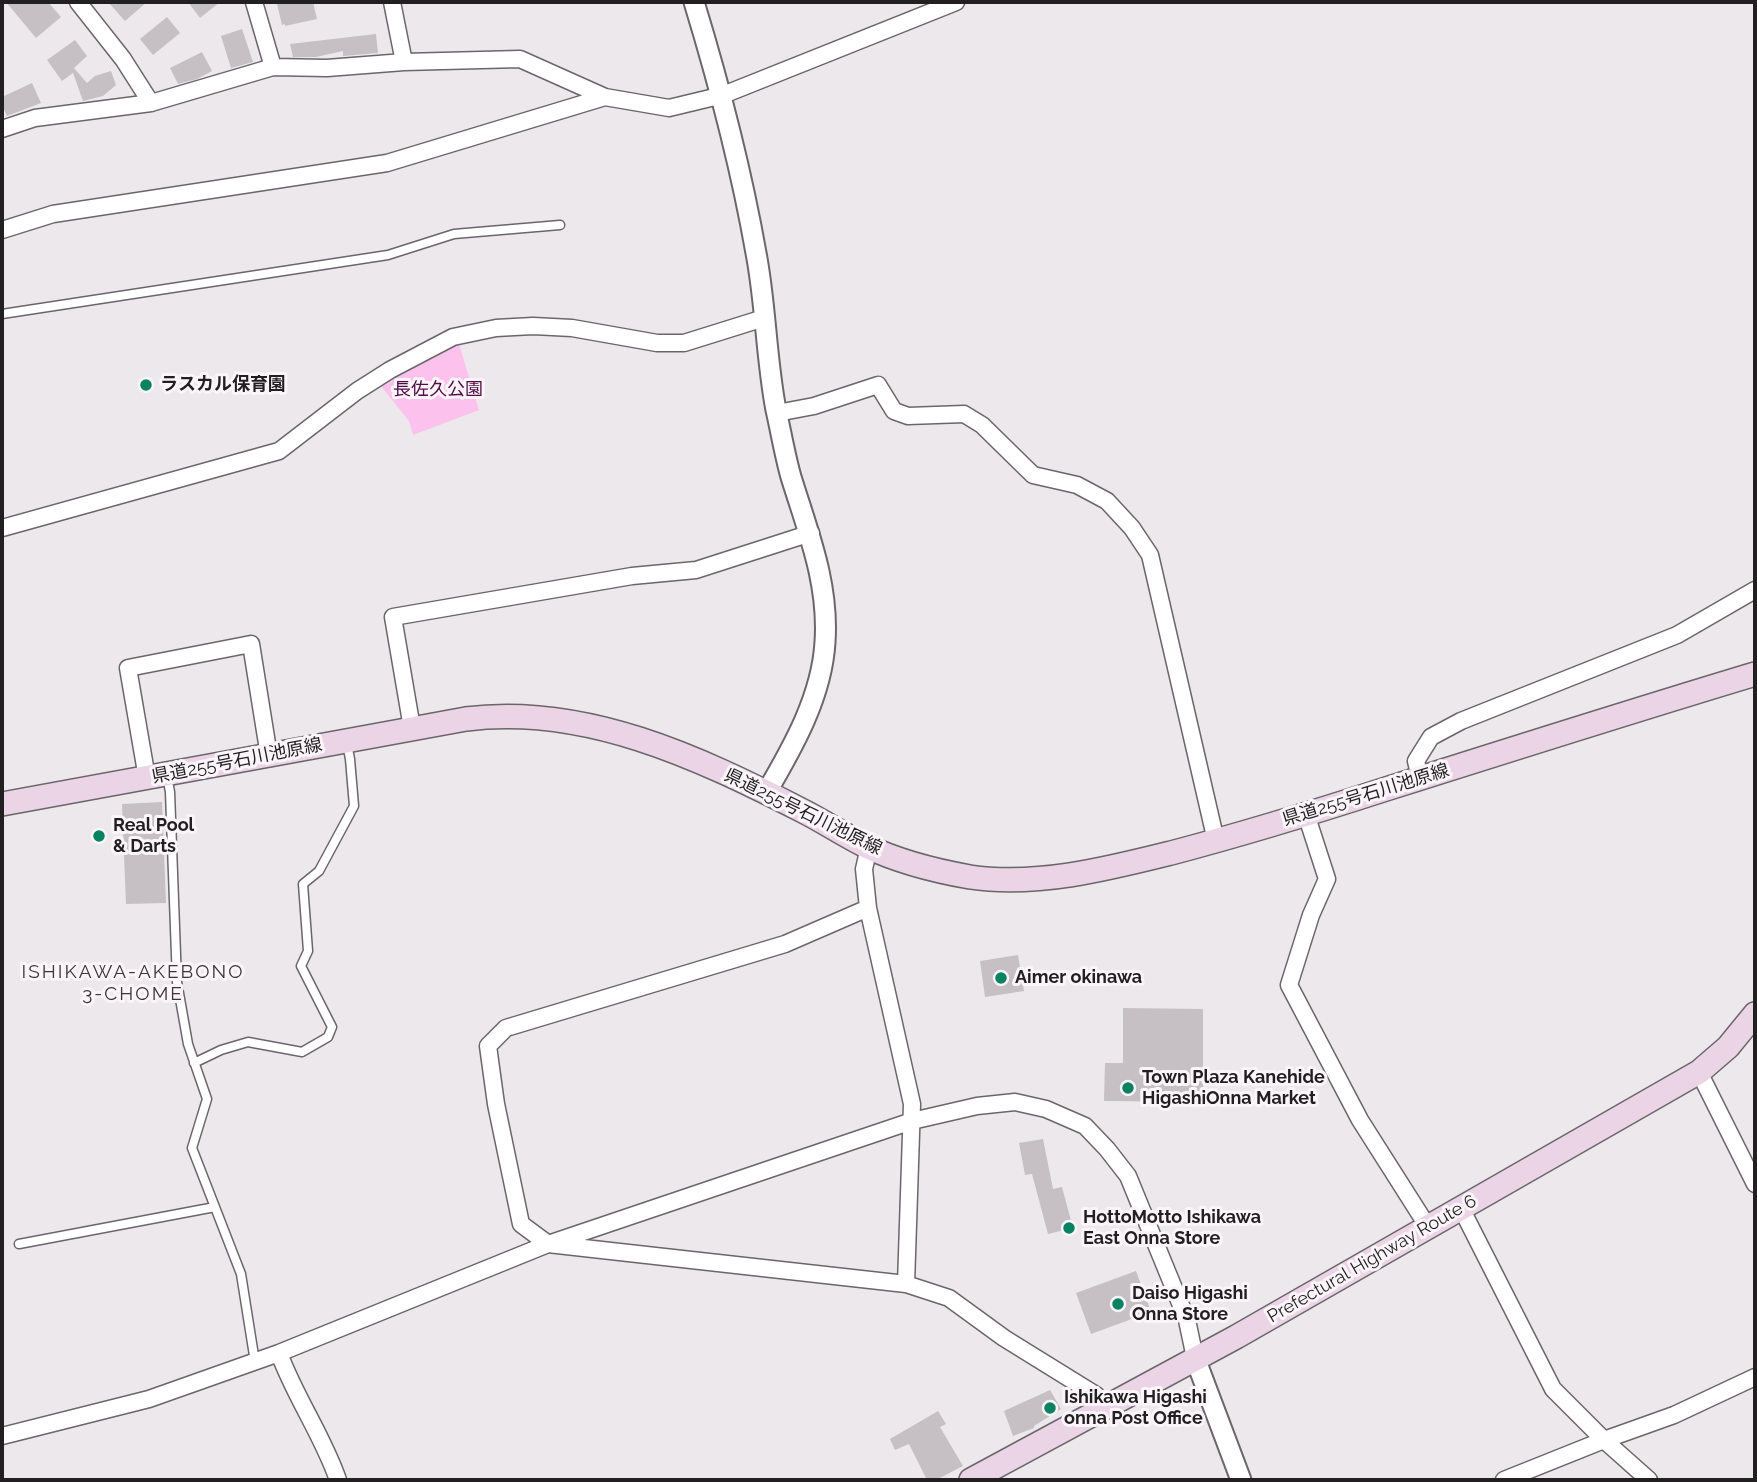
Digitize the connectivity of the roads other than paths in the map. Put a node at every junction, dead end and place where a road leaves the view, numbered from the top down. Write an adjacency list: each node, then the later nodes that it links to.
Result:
1 (78, 2): 10 (street)
2 (254, 2): 7 (street)
3 (392, 2): 6 (street)
4 (694, 2): 8 (street)
5 (956, 2): 8 (street)
6 (404, 62): 7 (street); 9 (street)
7 (273, 67): 10 (street)
8 (723, 95): 9 (street); 15 (street)
9 (605, 97): 13 (street)
10 (151, 103): 11 (street)
11 (2, 129)
12 (560, 225): 14 (lane)
13 (2, 230)
14 (2, 314)
15 (764, 318): 16 (street); 17 (street)
16 (777, 413): 18 (street); 29 (street)
17 (2, 528)
18 (811, 533): 21 (street); 26 (street)
19 (1755, 590): 25 (street)
20 (1755, 674): 25 (main road, 県道255号石川池原線)
21 (412, 728): 22 (main road, 県道255号石川池原線); 26 (main road, 県道255号石川池原線)
22 (346, 740): 23 (main road, 県道255号石川池原線); 33 (lane)
23 (269, 756): 24 (main road, 県道255号石川池原線); 24 (street)
24 (157, 776): 27 (main road, 県道255号石川池原線); 33 (lane)
25 (1420, 778): 28 (main road, 県道255号石川池原線)
26 (766, 793): 30 (main road, 県道255号石川池原線)
27 (2, 804)
28 (1306, 814): 29 (main road, 県道255号石川池原線); 39 (street)
29 (1216, 841): 30 (main road, 県道255号石川池原線)
30 (869, 848): 31 (street)
31 (868, 908): 35 (street); 41 (street)
32 (1755, 1014): 34 (main road, Prefectural Highway Route 6)
33 (194, 1063): 37 (lane)
34 (1699, 1072): 36 (street); 38 (main road, Prefectural Highway Route 6)
35 (912, 1121): 41 (street); 42 (street); 44 (street)
36 (1755, 1184)
37 (215, 1207): 40 (lane); 45 (lane)
38 (1461, 1208): 39 (main road, Prefectural Highway Route 6); 49 (street)
39 (1428, 1227): 44 (main road, Prefectural Highway Route 6)
40 (19, 1244)
41 (548, 1244): 42 (street); 43 (street)
42 (905, 1284): 47 (street)
43 (279, 1353): 45 (street); 50 (street)
44 (1195, 1358): 47 (main road, Prefectural Highway Route 6); 52 (street)
45 (255, 1362): 48 (street)
46 (1755, 1377): 49 (street)
47 (1102, 1409): 51 (main road, Prefectural Highway Route 6)
48 (2, 1436)
49 (1604, 1440): 53 (street); 54 (street)
50 (338, 1480)
51 (971, 1480)
52 (1241, 1480)
53 (1504, 1480)
54 (1649, 1480)

